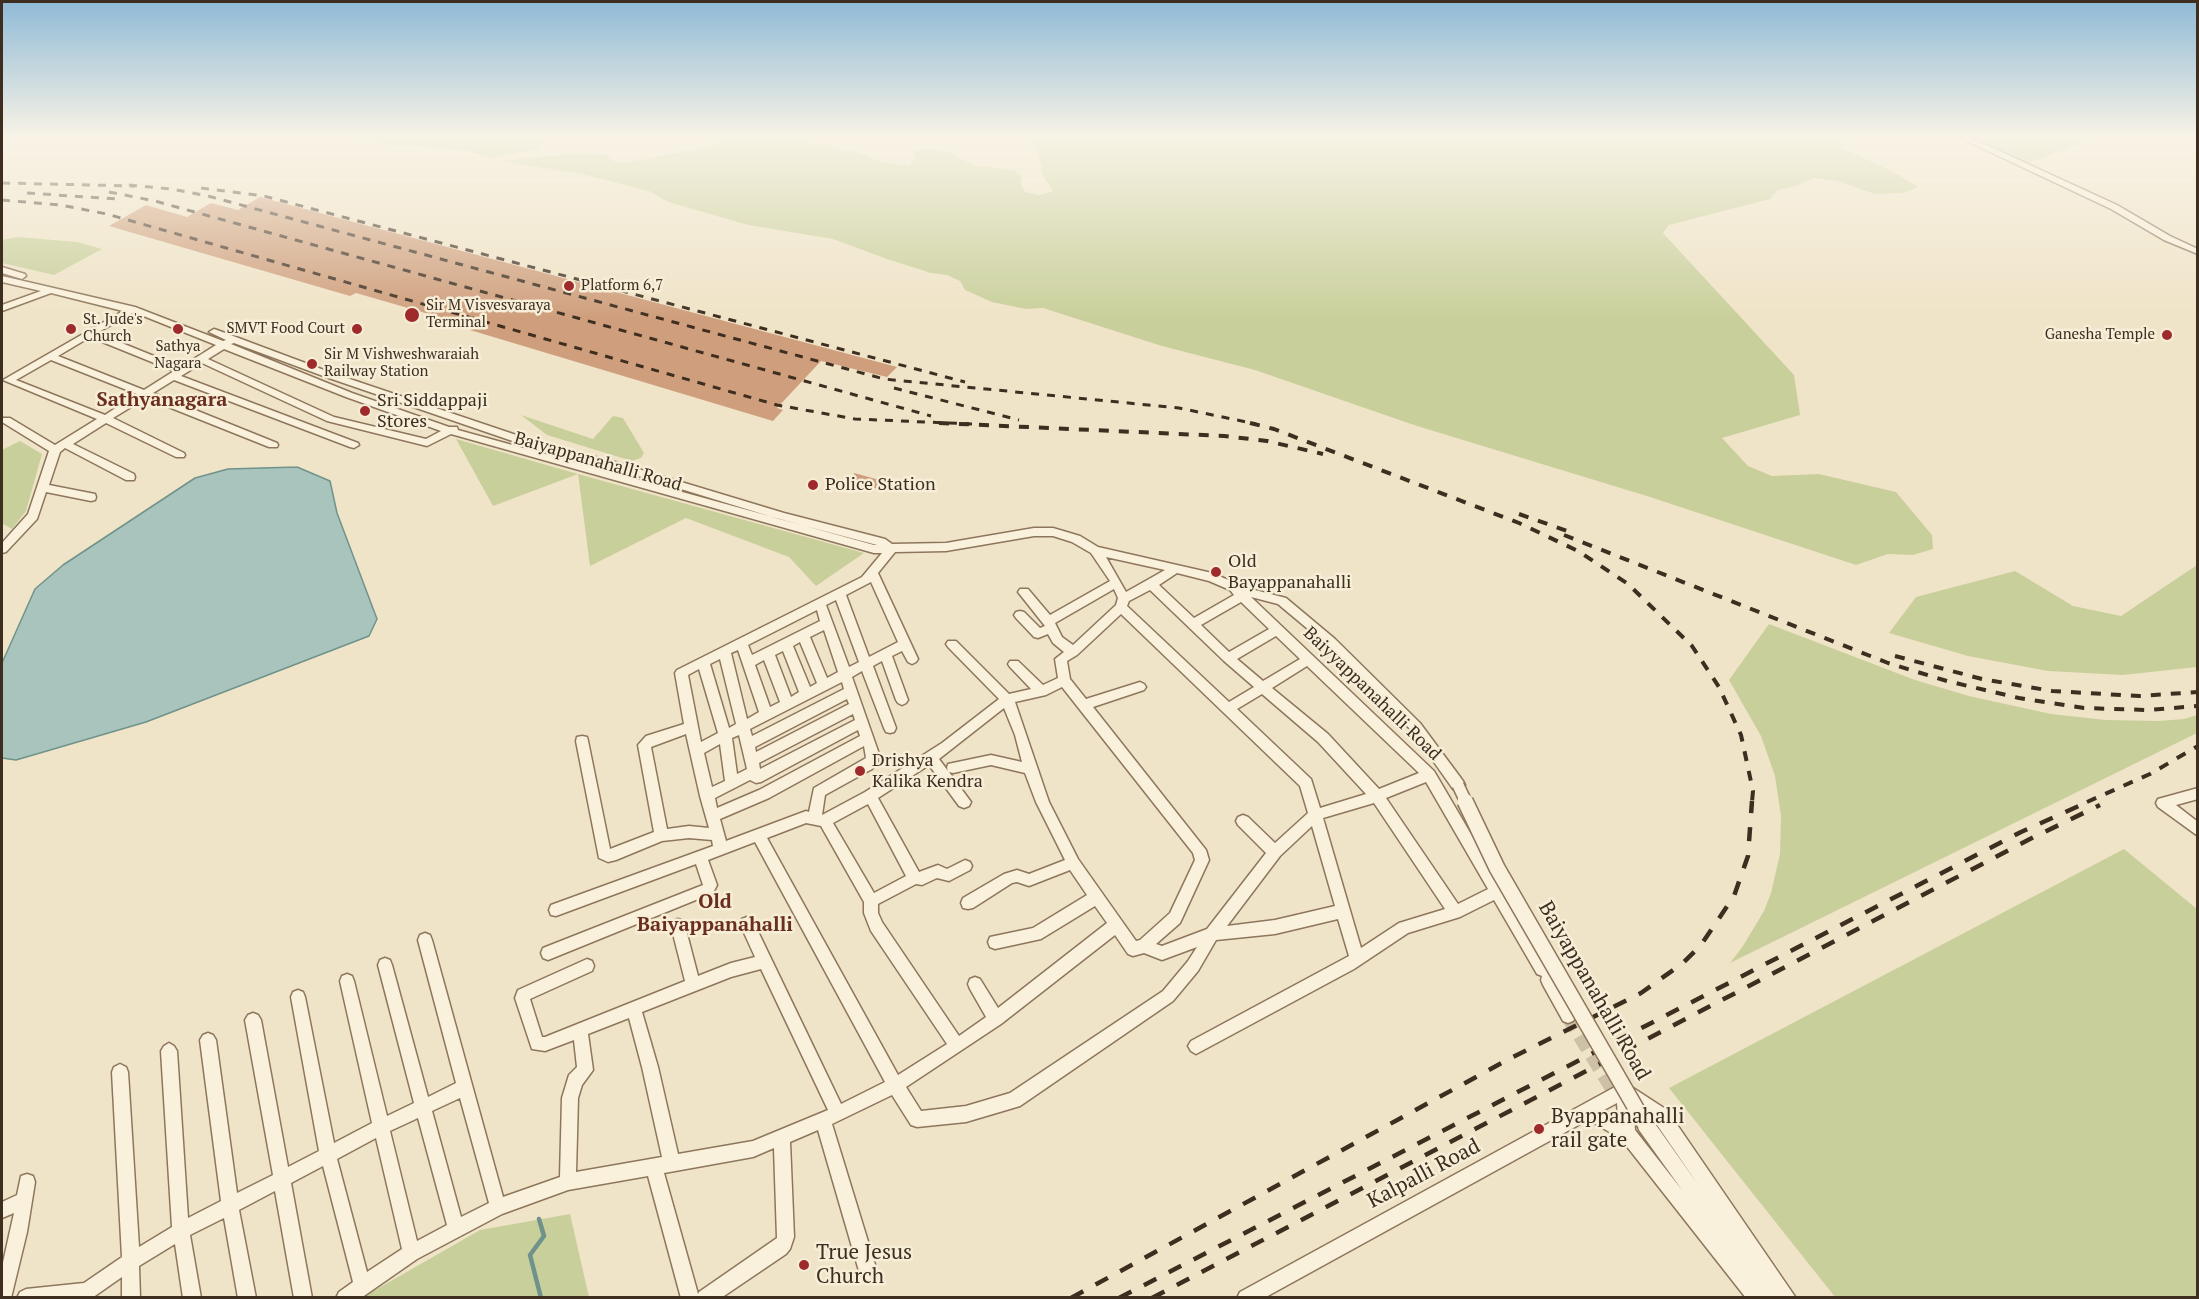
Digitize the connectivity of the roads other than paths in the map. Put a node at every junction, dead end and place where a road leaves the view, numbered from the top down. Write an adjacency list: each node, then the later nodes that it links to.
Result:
1 (2091, 197): 2 (street)
2 (2198, 252)
3 (2, 270): 5 (street, Baiyappanahalli Road)
4 (2, 279): 5 (street, Baiyappanahalli Road)
5 (56, 287): 6 (street); 7 (street, Baiyappanahalli Road); 9 (street, Baiyappanahalli Road)
6 (2, 308)
7 (132, 309): 8 (street); 9 (street, Baiyappanahalli Road)
8 (89, 333): 10 (street); 12 (street)
9 (229, 342): 11 (street); 16 (street, Baiyappanahalli Road); 17 (street, Baiyappanahalli Road)
10 (50, 356): 13 (street); 14 (street)
11 (201, 359): 12 (street); 17 (street)
12 (177, 374): 13 (street); 19 (street)
13 (143, 394): 14 (street); 18 (street)
14 (104, 418): 20 (street); 21 (street)
15 (6, 420): 20 (street)
16 (464, 421): 17 (street); 24 (street, Baiyappanahalli Road)
17 (451, 430): 24 (street, Baiyappanahalli Road)
18 (273, 445)
19 (354, 446)
20 (60, 447): 22 (street); 23 (street)
21 (180, 455)
22 (130, 477)
23 (42, 487): 25 (street); 26 (street)
24 (690, 494): 27 (street, Baiyappanahalli Road)
25 (91, 496)
26 (3, 546)
27 (891, 548): 28 (street, Baiyappanahalli Road); 30 (street)
28 (1095, 550): 29 (street, Baiyappanahalli Road); 31 (street)
29 (1175, 569): 32 (street); 33 (street, Baiyappanahalli Road)
30 (872, 572): 35 (street); 47 (street)
31 (1116, 583): 37 (street); 42 (street)
32 (1151, 584): 37 (street); 41 (street)
33 (1231, 585): 36 (street, Baiyyappanahalli Road); 180 (street, Baiyappanahalli Road, bridge)
34 (1024, 592): 42 (street)
35 (839, 593): 38 (street); 58 (street)
36 (1242, 596): 41 (street); 43 (street, Baiyyappanahalli Road)
37 (1123, 602): 50 (street); 73 (street)
38 (820, 603): 40 (street); 45 (street)
39 (1020, 615): 42 (street)
40 (826, 623): 44 (street); 60 (street)
41 (1192, 624): 53 (street)
42 (1050, 625): 50 (street)
43 (1277, 630): 53 (street); 55 (street, Baiyyappanahalli Road)
44 (803, 635): 46 (street); 62 (street)
45 (741, 642): 49 (street); 57 (street)
46 (786, 644): 51 (street); 67 (street)
47 (905, 644): 52 (street); 54 (street)
48 (952, 644): 68 (street)
49 (724, 651): 56 (street); 76 (street)
50 (1073, 652): 61 (street)
51 (768, 653): 57 (street); 70 (street)
52 (885, 654): 58 (street); 69 (street)
53 (1228, 658): 64 (street)
54 (912, 659)
55 (1309, 659): 64 (street); 88 (street, Baiyyappanahalli Road)
56 (704, 661): 77 (street); 79 (street)
57 (748, 662): 74 (street)
58 (865, 664): 60 (street); 78 (street)
59 (1014, 664): 66 (street)
60 (844, 674): 62 (street); 65 (street)
61 (1064, 680): 66 (street); 71 (street)
62 (824, 684): 67 (street)
63 (1140, 687): 71 (street)
64 (1263, 688): 73 (street); 93 (street)
65 (851, 691): 72 (street); 82 (street)
66 (1042, 692): 68 (street)
67 (806, 693): 70 (street)
68 (1007, 699): 84 (street); 87 (street)
69 (902, 700)
70 (787, 703): 74 (street)
71 (1084, 705): 122 (street)
72 (856, 706): 75 (street); 85 (street)
73 (1229, 708): 95 (street)
74 (766, 714): 76 (street)
75 (862, 723): 80 (street); 85 (street)
76 (744, 725): 79 (street); 82 (street)
77 (691, 727): 83 (street); 100 (street)
78 (890, 728)
79 (725, 735): 83 (street); 89 (street)
80 (867, 738): 96 (street); 97 (street)
81 (582, 741): 100 (street)
82 (748, 744): 85 (street)
83 (697, 750): 91 (street)
84 (930, 757): 92 (street); 94 (street)
85 (753, 766): 89 (street)
86 (953, 768): 87 (street)
87 (1030, 769): 106 (street)
88 (1429, 775): 93 (street); 109 (street, Baiyyappanahalli Road)
89 (732, 784): 91 (street)
90 (2198, 793): 99 (street)
91 (707, 796): 96 (street)
92 (870, 796): 97 (street); 108 (street)
93 (1377, 796): 95 (street); 115 (street)
94 (964, 802)
95 (1315, 814): 104 (street); 114 (street)
96 (712, 816): 101 (street)
97 (820, 819): 102 (street); 111 (street)
98 (1243, 821): 104 (street)
99 (2198, 830)
100 (661, 835): 101 (street)
101 (717, 835): 103 (street)
102 (758, 835): 103 (street); 142 (street)
103 (721, 849): 105 (street)
104 (1275, 852): 119 (street)
105 (700, 856): 113 (street); 123 (street)
106 (1073, 863): 110 (street); 112 (street)
107 (965, 866): 108 (street)
108 (915, 878): 111 (street)
109 (1498, 891): 115 (street); 133 (street, Baiyyappanahalli Road)
110 (1097, 897): 117 (street); 121 (street)
111 (871, 901): 138 (street)
112 (968, 903)
113 (556, 910)
114 (1343, 911): 119 (street); 124 (street)
115 (1455, 912): 124 (street)
116 (747, 924): 125 (street)
117 (1117, 924): 122 (street); 134 (street)
118 (678, 926): 129 (street)
119 (1212, 934): 122 (street); 142 (street)
120 (425, 940): 143 (street)
121 (994, 942)
122 (1144, 946)
123 (548, 953)
124 (1357, 959): 139 (street)
125 (765, 961): 129 (street); 147 (street)
126 (385, 965): 145 (street)
127 (587, 966): 136 (street)
128 (347, 981): 148 (street)
129 (693, 984): 132 (street)
130 (975, 984): 134 (street)
131 (298, 997): 151 (street)
132 (634, 1009): 136 (street); 152 (street)
133 (1568, 1016)
134 (996, 1019): 138 (street)
135 (254, 1020): 154 (street)
136 (580, 1029): 156 (street)
137 (208, 1040): 158 (street)
138 (957, 1046): 142 (street)
139 (1196, 1046)
140 (169, 1051): 162 (street)
141 (120, 1072): 164 (street)
142 (895, 1085): 147 (street)
143 (466, 1087): 145 (street); 159 (street)
144 (1623, 1100): 146 (street, Kalpalli Road); 149 (street, Baiyappanahalli Road); 181 (street)
145 (423, 1106): 148 (street); 161 (street)
146 (1583, 1114): 149 (street); 178 (street, Kalpalli Road)
147 (831, 1118): 150 (street); 166 (street)
148 (381, 1127): 151 (street); 163 (street)
149 (1627, 1133): 179 (street)
150 (782, 1139): 152 (street); 177 (street)
151 (328, 1156): 154 (street); 167 (street)
152 (672, 1164): 153 (street)
153 (654, 1167): 156 (street); 176 (street)
154 (281, 1180): 158 (street); 174 (street)
155 (27, 1182): 157 (street)
156 (567, 1182): 159 (street)
157 (25, 1200): 160 (street); 165 (street)
158 (231, 1205): 162 (street); 173 (street)
159 (498, 1207): 161 (street)
160 (2, 1210)
161 (456, 1229): 163 (street)
162 (181, 1231): 164 (street); 172 (street)
163 (411, 1253): 167 (street)
164 (130, 1261): 168 (street); 171 (street)
165 (6, 1268): 169 (street)
166 (868, 1271)
167 (362, 1285): 175 (street)
168 (69, 1295): 170 (street)
169 (2, 1298)
170 (26, 1298)
171 (130, 1298)
172 (192, 1298)
173 (247, 1298)
174 (303, 1298)
175 (345, 1298)
176 (690, 1298)
177 (705, 1298)
178 (1246, 1298)
179 (1757, 1298)
180 (1770, 1298)
181 (1787, 1298)

